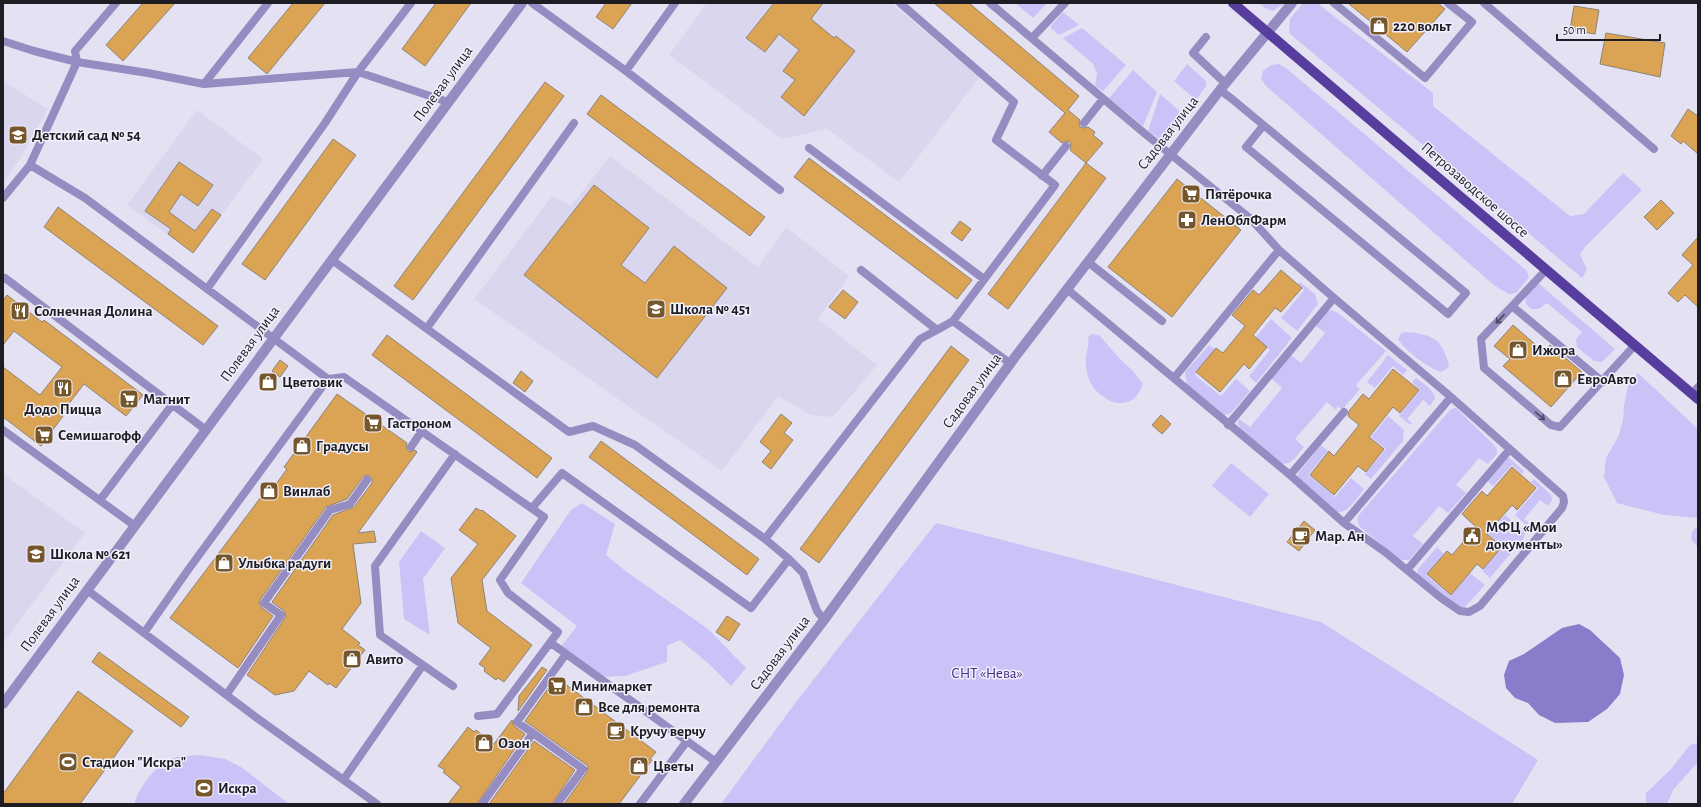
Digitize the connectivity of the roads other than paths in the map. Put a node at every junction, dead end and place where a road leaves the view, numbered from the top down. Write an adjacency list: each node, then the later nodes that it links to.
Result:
1 (116, 3): 19 (lane)
2 (268, 3): 22 (lane)
3 (411, 3): 21 (lane)
4 (522, 3): 25 (street, Полевая улица)
5 (532, 3): 20 (lane)
6 (675, 3): 20 (lane)
7 (900, 3): 34 (lane)
8 (990, 3): 17 (lane)
9 (1065, 3): 17 (lane)
10 (1233, 3): 15 (main road, Петрозаводское шоссе)
11 (1292, 3): 15 (street, Садовая улица)
12 (1334, 3): 13 (lane)
13 (1448, 3)
14 (1484, 3): 31 (lane)
15 (1268, 31): 23 (street, Садовая улица); 41 (main road, Петрозаводское шоссе)
16 (1206, 37): 23 (lane)
17 (1032, 38): 24 (lane)
18 (3, 41): 19 (lane)
19 (78, 62): 22 (lane); 33 (lane)
20 (626, 71): 35 (lane)
21 (358, 72): 22 (lane); 25 (lane); 44 (lane)
22 (204, 84)
23 (1222, 87): 28 (lane); 32 (street, Садовая улица)
24 (1103, 99): 27 (lane); 32 (lane)
25 (448, 102): 38 (street, Полевая улица)
26 (574, 123): 50 (lane)
27 (1084, 123)
28 (1264, 126): 28 (lane)
29 (1066, 146): 34 (lane)
30 (809, 148): 43 (lane)
31 (1654, 149)
32 (1170, 154): 37 (lane); 39 (street, Садовая улица)
33 (30, 165): 36 (lane); 44 (lane)
34 (1042, 176): 43 (lane)
35 (780, 190)
36 (3, 198)
37 (1279, 250): 46 (lane); 55 (lane)
38 (332, 260): 50 (lane); 52 (street, Полевая улица)
39 (1088, 262): 45 (street, Садовая улица); 48 (lane)
40 (861, 270): 51 (lane)
41 (1546, 270): 47 (lane); 53 (main road, Петрозаводское шоссе)
42 (5, 278): 60 (lane)
43 (984, 279): 49 (lane)
44 (207, 289): 52 (lane)
45 (1068, 290): 54 (street, Садовая улица); 55 (lane)
46 (1334, 298): 59 (lane); 62 (lane)
47 (1512, 306): 57 (lane); 57 (lane, one-way to 57)
48 (1162, 320)
49 (953, 321): 51 (lane); 54 (lane)
50 (426, 328): 75 (lane)
51 (937, 330): 75 (lane)
52 (274, 338): 56 (lane); 64 (street, Полевая улица)
53 (1635, 345): 57 (lane); 58 (main road, Петрозаводское шоссе)
54 (1010, 364): 79 (street, Садовая улица)
55 (1174, 378): 62 (lane)
56 (328, 379): 65 (lane); 80 (lane)
57 (1603, 382)
58 (1696, 393)
59 (1451, 397): 67 (lane); 73 (lane)
60 (172, 405): 64 (lane); 71 (lane)
61 (1344, 412): 69 (lane)
62 (1228, 424): 69 (lane)
63 (3, 430): 71 (lane)
64 (206, 430): 74 (street, Полевая улица)
65 (422, 432): 66 (lane); 68 (lane)
66 (411, 447)
67 (1510, 449): 77 (lane); 77 (lane)
68 (455, 454): 72 (lane); 83 (lane)
69 (1290, 475): 73 (lane)
70 (367, 480): 85 (lane)
71 (100, 500): 74 (lane)
72 (532, 508): 76 (lane); 81 (lane)
73 (1344, 524): 77 (lane)
74 (135, 526): 78 (street, Полевая улица)
75 (765, 539): 76 (lane)
76 (789, 559): 79 (lane)
77 (1407, 570)
78 (87, 590): 80 (lane); 86 (street, Полевая улица)
79 (824, 620): 90 (street, Садовая улица)
80 (144, 633): 85 (lane)
81 (551, 643): 82 (lane); 87 (lane)
82 (566, 654): 88 (lane); 89 (lane)
83 (423, 665): 84 (lane); 91 (lane)
84 (453, 686)
85 (227, 694): 91 (lane)
86 (3, 704)
87 (478, 716)
88 (533, 733): 93 (lane); 94 (lane)
89 (687, 741): 90 (lane); 95 (lane)
90 (716, 762): 96 (street, Садовая улица)
91 (344, 778): 92 (lane)
92 (377, 804)
93 (482, 804)
94 (558, 804)
95 (640, 804)
96 (684, 804)

